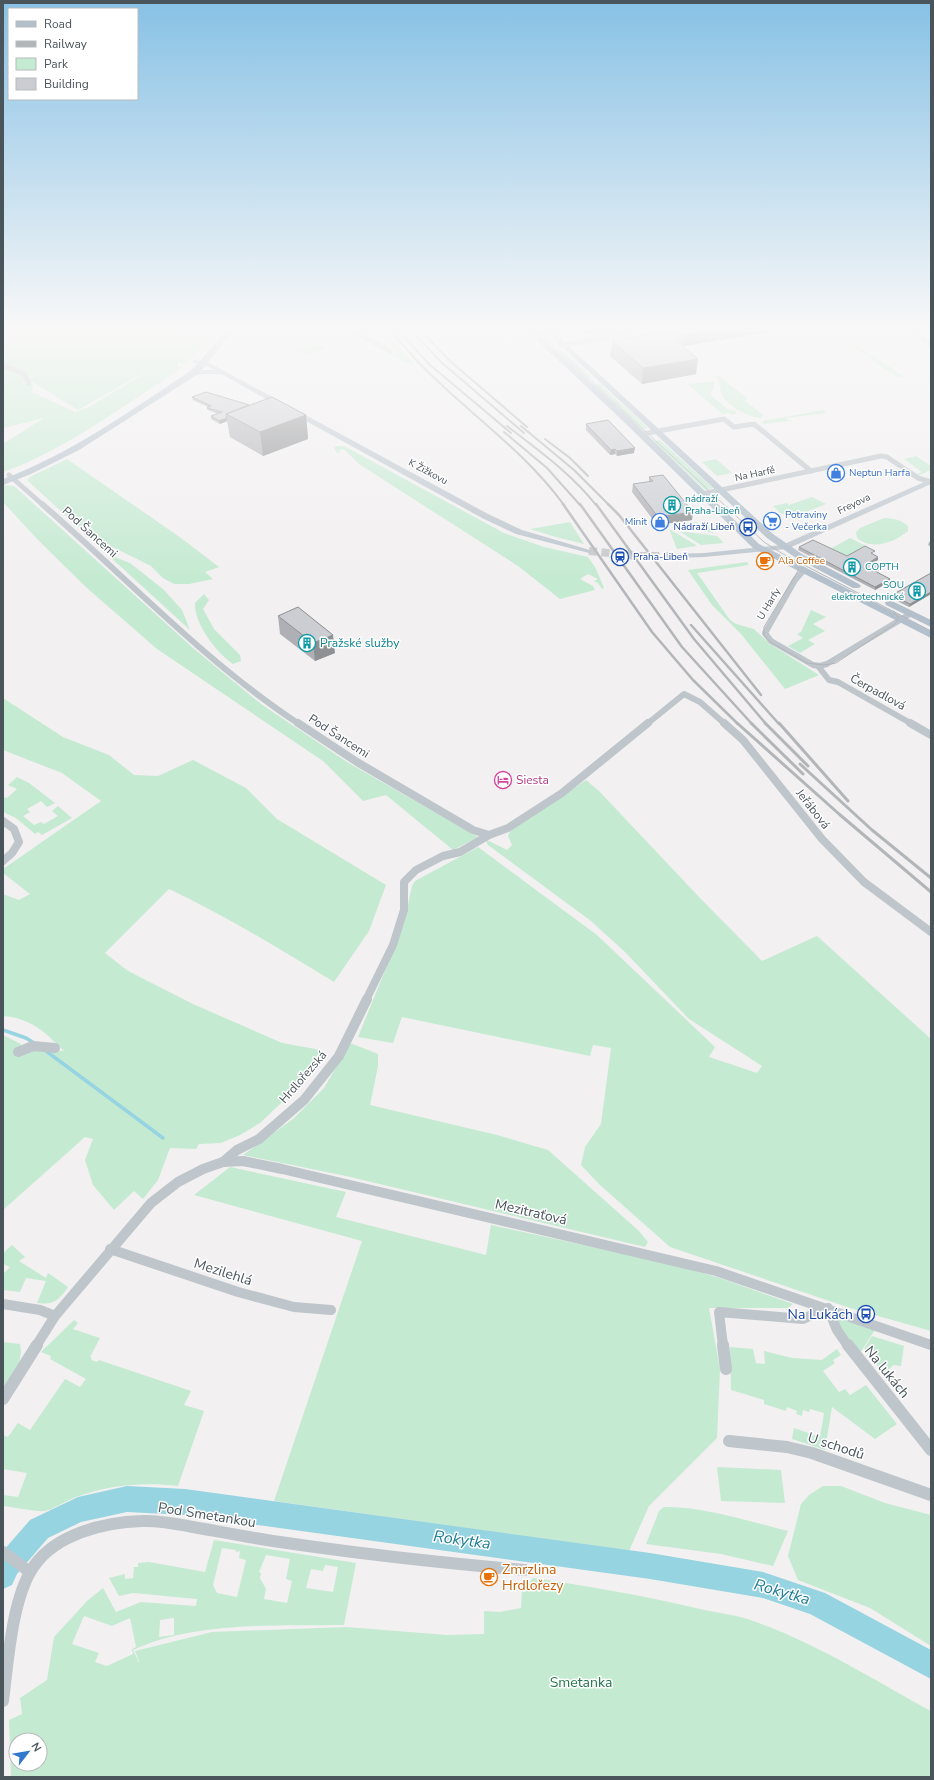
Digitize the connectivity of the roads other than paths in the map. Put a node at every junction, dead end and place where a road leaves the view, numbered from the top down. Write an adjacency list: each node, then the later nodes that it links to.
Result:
1 (123, 412): 9 (main road)
2 (133, 412): 9 (main road)
3 (293, 412): 15 (main road, K Žižkovu)
4 (618, 412): 7 (main road)
5 (635, 412): 6 (main road)
6 (657, 432): 7 (street); 8 (street); 11 (main road)
7 (642, 434): 12 (main road)
8 (811, 471): 10 (street, Na Harfě); 11 (street, Na Harfě)
9 (7, 478): 25 (street, Pod Šancemi)
10 (930, 482): 13 (main road, Freyova)
11 (719, 491): 12 (street, Na Harfě); 13 (main road)
12 (702, 494): 14 (main road)
13 (784, 547): 14 (main road, Freyova); 18 (main road)
14 (762, 550): 16 (main road); 17 (main road)
15 (589, 551)
16 (674, 556)
17 (804, 570): 19 (main road); 22 (street, U Harfy)
18 (910, 614): 19 (street); 20 (main road)
19 (901, 619): 21 (main road); 22 (street)
20 (931, 624)
21 (931, 635)
22 (820, 666): 23 (street, Čerpadlová)
23 (931, 735)
24 (3, 821): 26 (street)
25 (489, 835): 27 (street, Jeřábová); 30 (street, Hrdlořezská)
26 (3, 861)
27 (931, 932)
28 (55, 1048): 29 (street)
29 (18, 1052)
30 (223, 1162): 31 (street, Hrdlořezská); 33 (street, Mezitraťová)
31 (110, 1249): 34 (street, Mezilehlá); 35 (street, Hrdlořezská)
32 (3, 1304): 35 (street)
33 (828, 1308): 36 (street, Mezitraťová); 37 (street); 40 (street, Na lukách)
34 (331, 1310)
35 (55, 1316): 38 (street, Hrdlořezská)
36 (931, 1345)
37 (726, 1369)
38 (3, 1399)
39 (729, 1441): 41 (street, U schodů)
40 (931, 1450)
41 (931, 1495)
42 (3, 1552): 43 (street)
43 (27, 1570): 44 (street, Pod Smetankou); 45 (street, Pod Smetankou)
44 (525, 1570)
45 (3, 1701)

